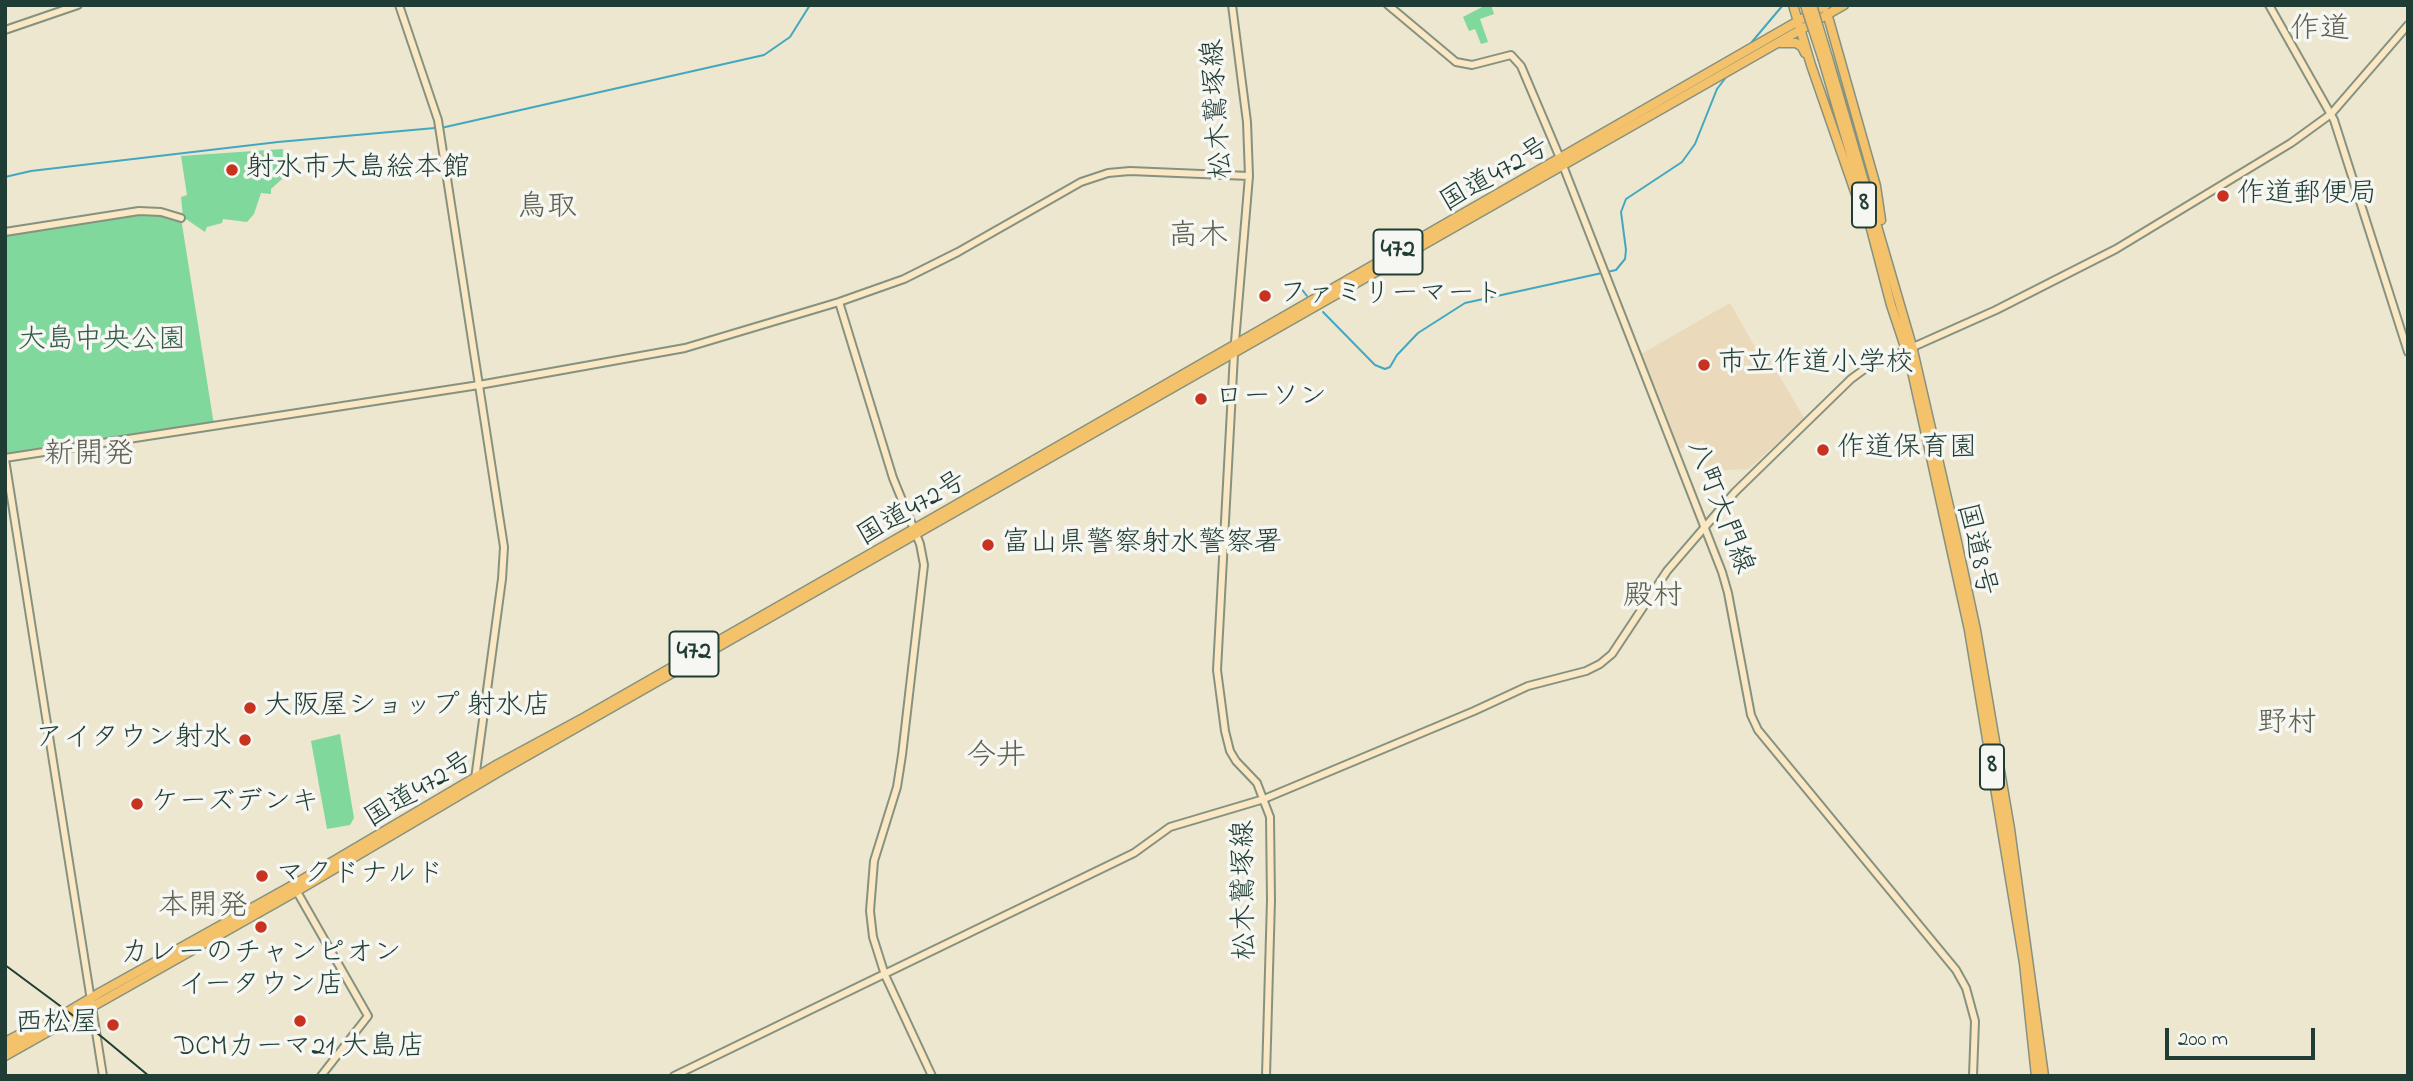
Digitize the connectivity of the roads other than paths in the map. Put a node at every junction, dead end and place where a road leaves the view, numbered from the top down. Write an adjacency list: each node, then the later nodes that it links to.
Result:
1 (78, 5): 13 (street)
2 (399, 5): 28 (street)
3 (1232, 5): 19 (street, 松木鷲塚線)
4 (1388, 5): 18 (street, 八町大門線)
5 (1793, 5): 12 (highway, 8)
6 (1805, 5): 15 (highway, 国道8号 / 8, bridge)
7 (1812, 5): 15 (highway, 国道8号 / 8, bridge)
8 (1844, 5): 10 (highway, 国道472号 / 472)
9 (2269, 5): 17 (street)
10 (1826, 8): 12 (highway, 国道472号 / 472); 23 (highway, 8)
11 (2408, 25): 17 (street)
12 (1799, 26): 14 (highway, 国道472号 / 472); 16 (highway, 8); 18 (highway, 国道472号 / 472)
13 (5, 30)
14 (1775, 44): 16 (highway); 18 (highway, 国道472号 / 472)
15 (1825, 59): 21 (highway, 国道8号 / 8); 23 (highway, 国道8号 / 8)
16 (1811, 65): 21 (highway, 8)
17 (2331, 114): 25 (street); 27 (street)
18 (1562, 162): 26 (highway, 国道472号 / 472); 30 (street, 八町大門線)
19 (1249, 176): 24 (street); 26 (street, 松木鷲塚線)
20 (181, 218): 22 (street)
21 (1869, 224): 25 (highway, 国道8号 / 8)
22 (5, 232)
23 (1881, 233): 25 (highway, 国道8号 / 8)
24 (839, 302): 28 (street); 31 (street)
25 (1908, 349): 30 (street); 48 (highway, 国道8号 / 8); 49 (highway, 国道8号 / 8)
26 (1235, 350): 31 (highway, 国道472号 / 472); 33 (street, 松木鷲塚線)
27 (2408, 352)
28 (479, 384): 29 (street); 32 (street)
29 (5, 459): 36 (street)
30 (1704, 528): 33 (street); 47 (street, 八町大門線)
31 (915, 532): 32 (highway, 国道472号 / 472); 35 (street)
32 (476, 781): 34 (highway, 国道472号 / 472)
33 (1264, 799): 35 (street); 46 (street, 松木鷲塚線)
34 (295, 888): 36 (highway, 国道472号 / 472); 43 (street)
35 (885, 975): 44 (street); 45 (street)
36 (86, 1006): 37 (highway, 国道472号 / 472); 38 (highway); 41 (highway); 42 (street)
37 (50, 1027): 39 (highway, 国道472号 / 472); 40 (highway, 国道472号 / 472)
38 (5, 1042)
39 (5, 1049)
40 (5, 1056)
41 (5, 1062)
42 (103, 1076)
43 (321, 1076)
44 (674, 1076)
45 (932, 1076)
46 (1266, 1076)
47 (1973, 1076)
48 (2036, 1076)
49 (2044, 1076)

